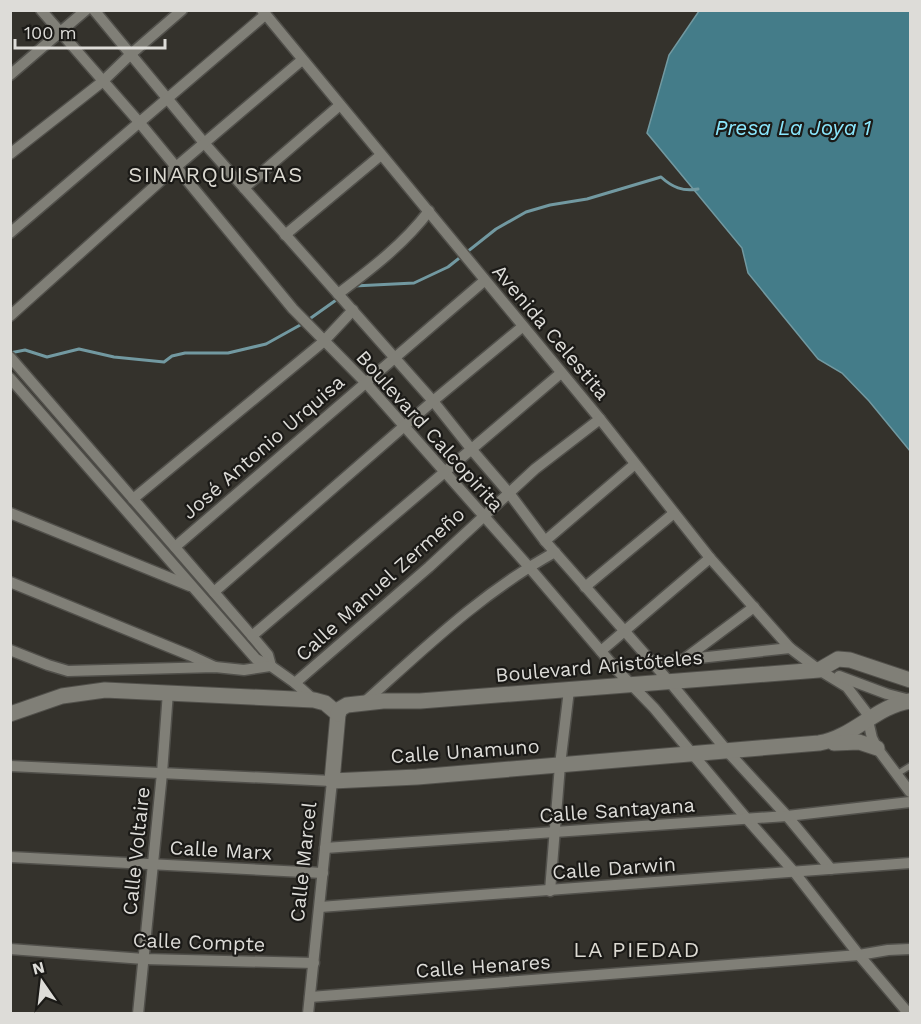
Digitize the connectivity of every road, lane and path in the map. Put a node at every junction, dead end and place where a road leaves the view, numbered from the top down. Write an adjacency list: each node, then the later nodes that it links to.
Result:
1 (41, 10): 6 (street, Boulevard Calcopirita)
2 (86, 10): 6 (street)
3 (94, 10): 7 (street, Boulevard Calcopirita)
4 (182, 10): 7 (street)
5 (264, 13): 8 (street, Avenida Celestita); 11 (street)
6 (61, 33): 9 (street); 10 (street, Boulevard Calcopirita)
7 (131, 54): 10 (street); 11 (street, Boulevard Calcopirita)
8 (302, 60): 12 (street, Avenida Celestita); 14 (street)
9 (10, 75)
10 (102, 82): 13 (street, Boulevard Calcopirita); 15 (street)
11 (166, 98): 13 (street); 14 (street, Boulevard Calcopirita)
12 (340, 105): 16 (street, Avenida Celestita); 18 (street)
13 (139, 122): 17 (street, Boulevard Calcopirita); 20 (street)
14 (205, 144): 17 (street); 18 (street, Boulevard Calcopirita)
15 (10, 154)
16 (381, 154): 19 (street, Avenida Celestita); 21 (street)
17 (176, 167): 24 (street); 26 (street, Boulevard Calcopirita)
18 (244, 188): 21 (street, Boulevard Calcopirita)
19 (429, 211): 22 (street, Avenida Celestita); 23 (street)
20 (10, 233)
21 (285, 235): 23 (street, Boulevard Calcopirita)
22 (484, 281): 25 (street, Avenida Celestita); 28 (street, José Antonio Urquisa)
23 (344, 301): 26 (street); 28 (street, Boulevard Calcopirita)
24 (10, 316)
25 (522, 327): 30 (street, Avenida Celestita); 33 (street)
26 (323, 342): 32 (street, Boulevard Calcopirita); 40 (street)
27 (10, 357): 29 (street)
28 (394, 357): 32 (street, José Antonio Urquisa); 33 (street, Boulevard Calcopirita)
29 (22, 369): 31 (street); 40 (street)
30 (561, 373): 34 (street, Avenida Celestita); 36 (street)
31 (10, 376): 50 (street)
32 (366, 383): 35 (street, Boulevard Calcopirita); 45 (street, José Antonio Urquisa)
33 (433, 401): 35 (street); 36 (street, Boulevard Calcopirita)
34 (600, 419): 37 (street, Avenida Celestita); 39 (street, Calle Manuel Zermeño)
35 (405, 426): 38 (street, Boulevard Calcopirita); 52 (street)
36 (471, 450): 38 (street); 39 (street, Boulevard Calcopirita)
37 (636, 464): 42 (street, Avenida Celestita); 44 (street)
38 (444, 473): 43 (street, Boulevard Calcopirita); 55 (street)
39 (509, 493): 43 (street, Calle Manuel Zermeño); 44 (street, Boulevard Calcopirita)
40 (133, 499): 45 (street)
41 (10, 513): 50 (street)
42 (674, 513): 47 (street, Avenida Celestita); 51 (street)
43 (483, 516): 48 (street, Boulevard Calcopirita); 66 (street, Calle Manuel Zermeño)
44 (545, 541): 46 (street, Boulevard Calcopirita)
45 (175, 547): 52 (street)
46 (555, 552): 48 (street); 51 (street, Boulevard Calcopirita)
47 (711, 558): 53 (street, Avenida Celestita); 54 (street)
48 (530, 567): 58 (street, Boulevard Calcopirita); 71 (street)
49 (10, 582): 62 (street)
50 (193, 587): 61 (street)
51 (585, 587): 54 (street, Boulevard Calcopirita)
52 (214, 592): 55 (street)
53 (754, 607): 56 (street, Avenida Celestita); 59 (street)
54 (625, 631): 58 (street); 60 (street, Boulevard Calcopirita)
55 (252, 636): 61 (street)
56 (790, 648): 59 (street); 63 (street, Avenida Celestita)
57 (10, 650): 62 (street)
58 (601, 651): 67 (street, Boulevard Calcopirita)
59 (686, 658): 60 (street)
60 (653, 663): 65 (street, Boulevard Calcopirita)
61 (271, 666): 62 (street); 66 (street)
62 (215, 668)
63 (819, 670): 64 (street, Boulevard Aristóteles); 65 (street, Boulevard Aristóteles); 72 (street, Boulevard Aristóteles); 75 (street)
64 (910, 680)
65 (669, 681): 67 (street, Boulevard Aristóteles); 78 (street, Boulevard Calcopirita)
66 (295, 683): 70 (street)
67 (631, 685): 68 (street, Boulevard Aristóteles); 79 (street, Boulevard Calcopirita)
68 (570, 690): 71 (street, Boulevard Aristóteles); 80 (street)
69 (168, 692): 70 (street, Boulevard Aristóteles); 73 (street, Boulevard Aristóteles); 83 (street, Calle Voltaire)
70 (314, 700): 71 (street, Boulevard Aristóteles); 74 (street, Boulevard Aristóteles)
71 (375, 700): 74 (street, Boulevard Aristóteles)
72 (910, 700): 75 (street, Calle Unamuno)
73 (10, 714)
74 (338, 714): 85 (street, Calle Marcel)
75 (869, 719): 76 (street, Calle Unamuno); 77 (street)
76 (828, 742): 77 (street); 78 (street, Calle Unamuno)
77 (877, 748): 84 (street)
78 (728, 752): 79 (street, Calle Unamuno); 88 (street, Boulevard Calcopirita)
79 (694, 755): 80 (street, Calle Unamuno); 89 (street, Boulevard Calcopirita)
80 (560, 765): 85 (street, Calle Unamuno); 90 (street)
81 (10, 766): 83 (street, Calle Unamuno)
82 (910, 766): 84 (lane)
83 (162, 773): 85 (street, Calle Unamuno); 94 (street, Calle Voltaire)
84 (896, 775): 86 (street)
85 (332, 781): 91 (street, Calle Marcel)
86 (910, 792)
87 (910, 802): 88 (street, Calle Santayana)
88 (787, 816): 89 (street, Calle Santayana); 95 (street, Boulevard Calcopirita)
89 (747, 819): 90 (street, Calle Santayana); 97 (street, Boulevard Calcopirita)
90 (554, 832): 91 (street, Calle Santayana); 98 (street)
91 (325, 848): 96 (street, Calle Marcel)
92 (10, 857): 94 (street, Calle Marx)
93 (910, 863): 95 (street, Calle Darwin)
94 (153, 864): 96 (street, Calle Marx); 103 (street, Calle Voltaire)
95 (831, 869): 97 (street, Calle Darwin)
96 (323, 873): 99 (street, Calle Marcel)
97 (795, 873): 98 (street, Calle Darwin); 102 (street, Boulevard Calcopirita)
98 (550, 891): 99 (street, Calle Darwin)
99 (320, 907): 104 (street, Calle Marcel)
100 (10, 949): 103 (street, Calle Compte)
101 (910, 949): 102 (street, Calle Henares)
102 (859, 956): 105 (street, Calle Henares); 108 (street, Boulevard Calcopirita)
103 (144, 959): 104 (street, Calle Compte); 106 (street, Calle Voltaire)
104 (314, 963): 105 (street, Calle Marcel)
105 (310, 997): 107 (street, Calle Marcel)
106 (138, 1014)
107 (308, 1014)
108 (909, 1014)

